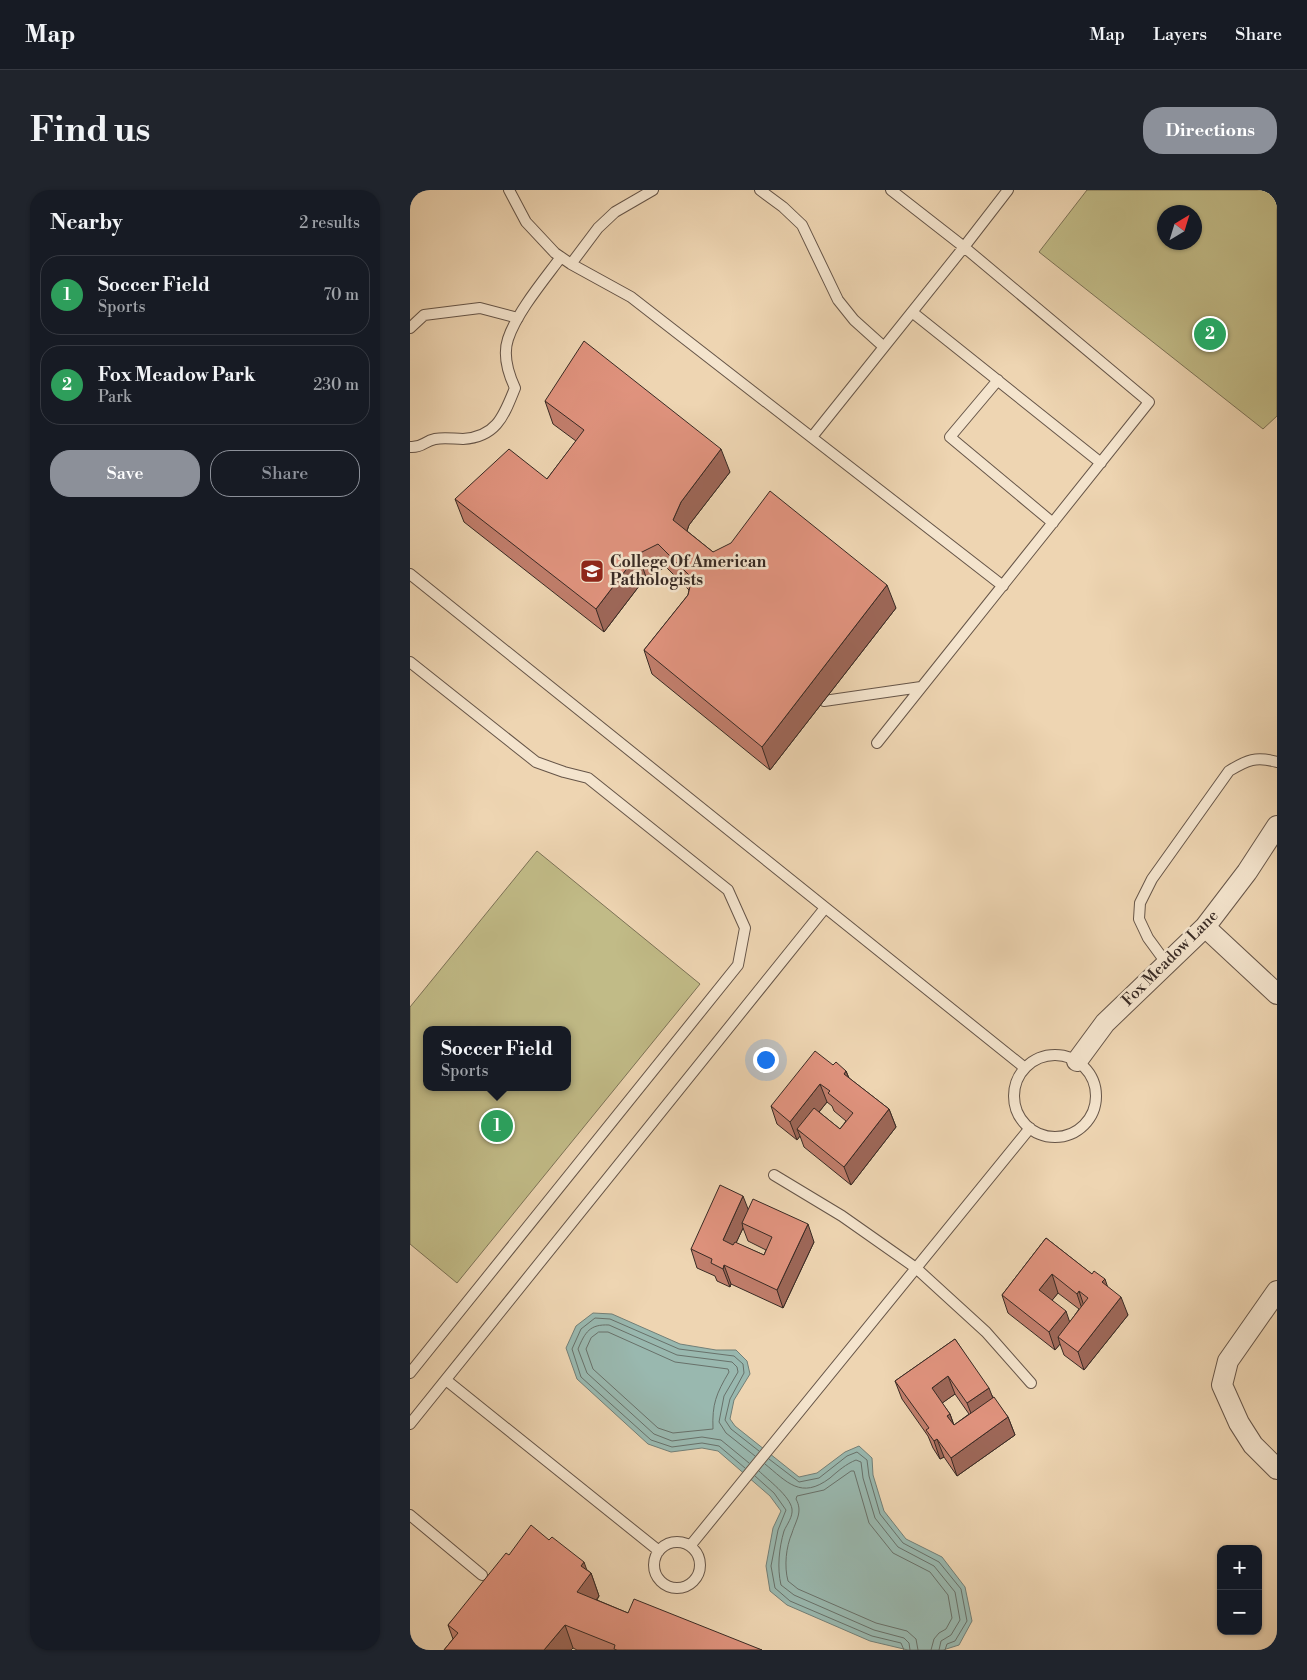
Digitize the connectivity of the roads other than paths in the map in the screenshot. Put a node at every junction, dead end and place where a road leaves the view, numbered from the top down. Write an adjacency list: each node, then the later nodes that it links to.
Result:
1 (510, 190): 7 (lane)
2 (653, 190): 8 (lane)
3 (760, 190): 12 (lane)
4 (891, 190): 6 (lane)
5 (1008, 190): 6 (lane)
6 (964, 247): 9 (lane); 16 (lane)
7 (561, 257): 8 (lane); 10 (lane)
8 (571, 264): 14 (lane)
9 (912, 312): 12 (lane); 13 (lane)
10 (518, 318): 11 (lane); 15 (lane)
11 (410, 328)
12 (884, 348): 14 (lane)
13 (998, 380): 16 (lane); 17 (lane)
14 (812, 437): 19 (lane)
15 (410, 447)
16 (1101, 463): 17 (lane)
17 (1053, 523): 19 (lane)
18 (410, 574): 26 (lane)
19 (1003, 586): 21 (lane)
20 (410, 662): 36 (lane)
21 (921, 687): 22 (lane); 23 (lane)
22 (824, 701)
23 (877, 743)
24 (1277, 762): 28 (lane)
25 (1277, 826): 27 (street, Fox Meadow Lane)
26 (825, 908): 31 (lane); 37 (lane)
27 (1205, 927): 28 (street, Fox Meadow Lane); 29 (street)
28 (1167, 964): 30 (street, Fox Meadow Lane)
29 (1277, 994)
30 (1077, 1061): 31 (lane); 32 (lane)
31 (1025, 1068): 32 (lane)
32 (1030, 1128): 34 (lane)
33 (774, 1175): 34 (lane)
34 (916, 1268): 38 (lane); 42 (lane)
35 (1277, 1291): 40 (street)
36 (410, 1373)
37 (446, 1380): 39 (lane); 43 (lane)
38 (1031, 1382)
39 (410, 1424)
40 (1277, 1469)
41 (410, 1515): 44 (lane)
42 (690, 1546): 43 (lane); 43 (lane)
43 (660, 1551)
44 (482, 1575)

